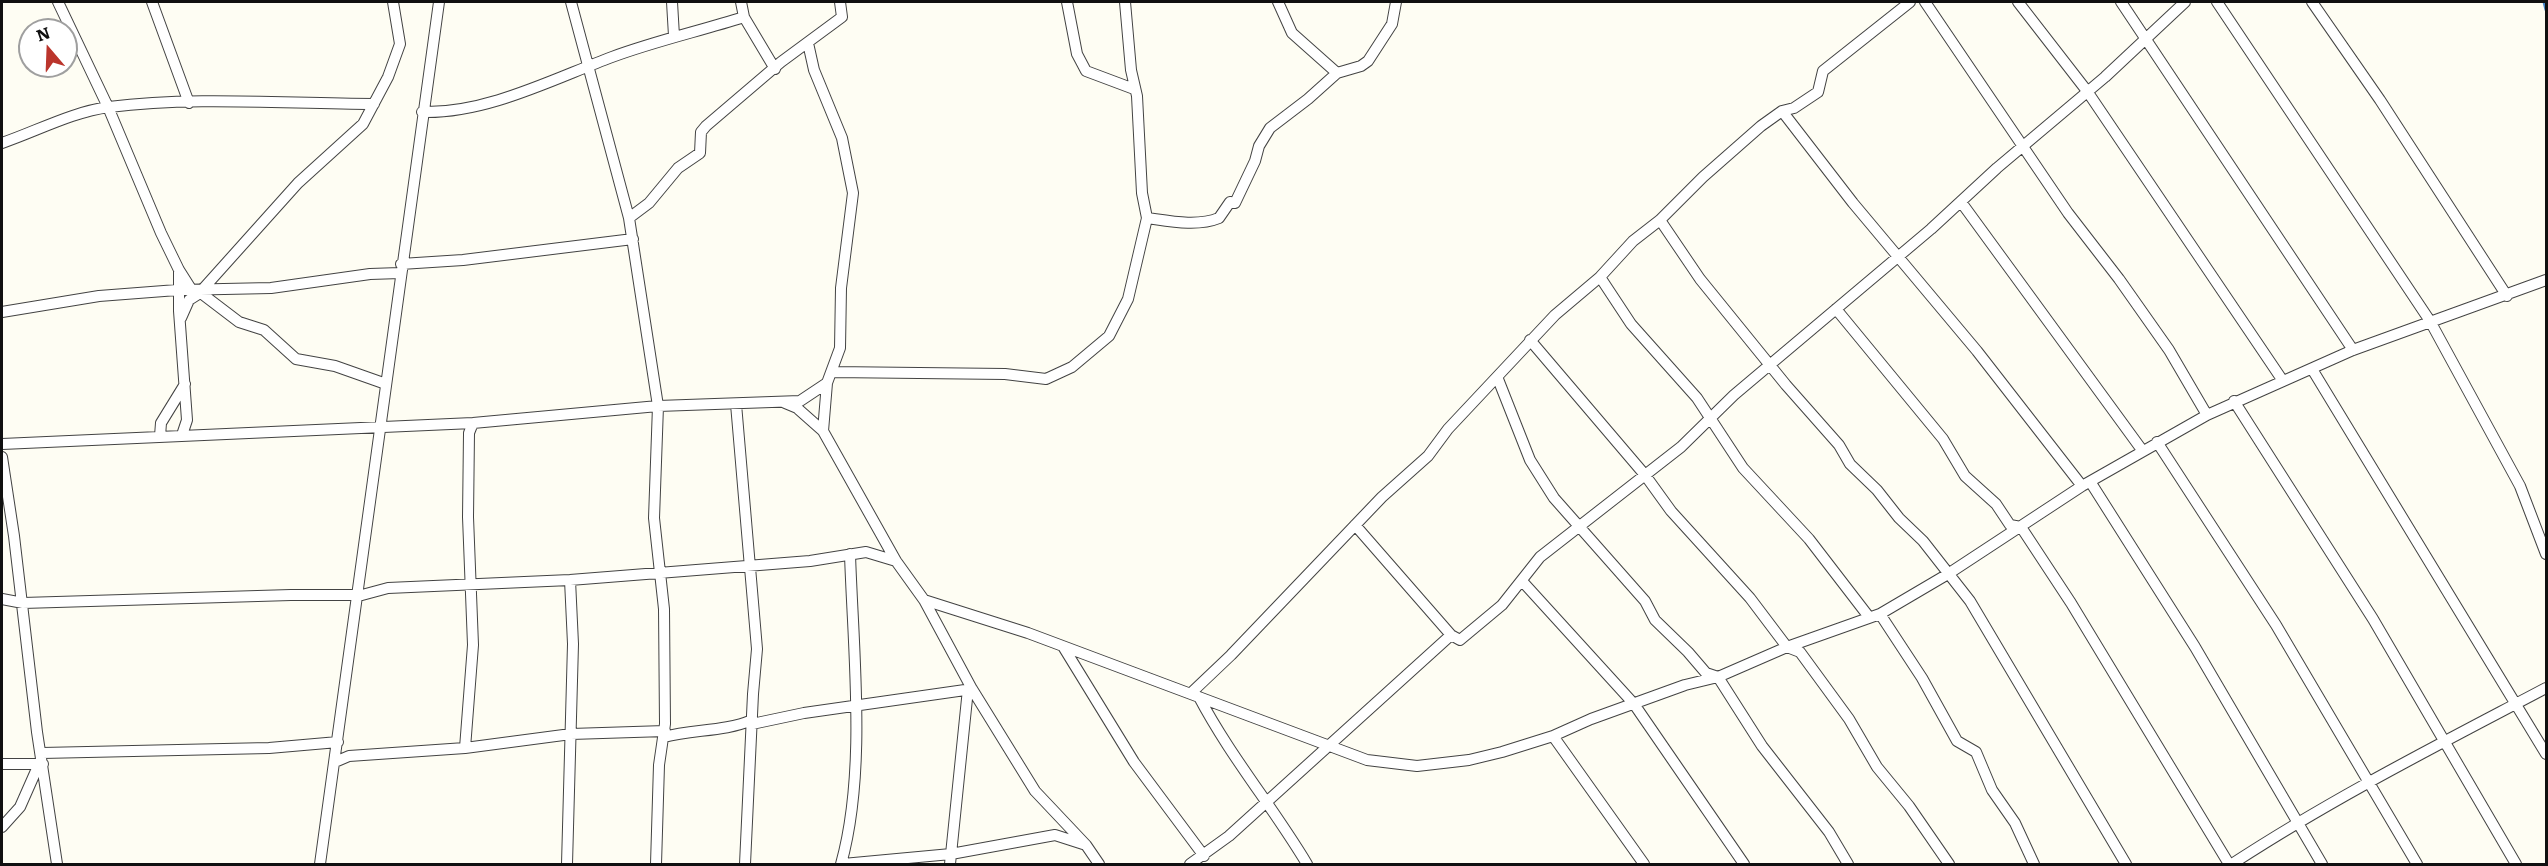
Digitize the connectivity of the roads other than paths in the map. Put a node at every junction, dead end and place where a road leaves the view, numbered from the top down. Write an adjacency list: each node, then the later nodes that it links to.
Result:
1 (58, 2): 31 (street)
2 (152, 2): 29 (street)
3 (393, 2): 30 (street)
4 (439, 2): 33 (street)
5 (571, 2): 24 (street)
6 (672, 2): 21 (street)
7 (741, 2): 20 (street)
8 (840, 2): 23 (street)
9 (1067, 2): 27 (street)
10 (1125, 2): 27 (street)
11 (1278, 2): 26 (street)
12 (1396, 2): 26 (street)
13 (1910, 2): 32 (street)
14 (1925, 2): 35 (street)
15 (2018, 2): 28 (street)
16 (2121, 2): 22 (street)
17 (2185, 2): 22 (street)
18 (2217, 2): 52 (street)
19 (2312, 2): 48 (street)
20 (744, 16): 21 (street); 25 (street)
21 (674, 36): 24 (street)
22 (2144, 38): 28 (street); 54 (street)
23 (808, 44): 25 (street); 57 (street)
24 (589, 66): 33 (street); 37 (street)
25 (775, 69): 37 (street)
26 (1337, 72): 38 (street)
27 (1134, 89): 38 (street)
28 (2087, 91): 35 (street); 59 (street)
29 (189, 103): 30 (street); 31 (street)
30 (374, 104): 46 (street)
31 (108, 107): 34 (street); 43 (street)
32 (1782, 111): 39 (street); 41 (street)
33 (422, 112): 42 (street)
34 (2, 143)
35 (2024, 145): 36 (street); 67 (street)
36 (1961, 202): 41 (street); 76 (street)
37 (629, 218): 40 (street)
38 (1147, 218): 57 (street)
39 (1660, 220): 44 (street); 55 (street)
40 (633, 239): 42 (street); 66 (street)
41 (1898, 255): 49 (street); 79 (street)
42 (400, 269): 46 (street); 62 (street)
43 (179, 270): 46 (street); 47 (street)
44 (1600, 277): 53 (street); 68 (street)
45 (2547, 280): 48 (street)
46 (198, 288): 47 (street); 51 (street); 62 (street)
47 (177, 290): 50 (street); 51 (street)
48 (2507, 296): 52 (street)
49 (1836, 309): 55 (street); 81 (street)
50 (2, 312)
51 (180, 318): 61 (street)
52 (2430, 321): 54 (street); 84 (street)
53 (1530, 340): 58 (street); 78 (street)
54 (2353, 350): 56 (street)
55 (1770, 364): 68 (street); 88 (street)
56 (2312, 369): 59 (street); 106 (street)
57 (833, 372): 60 (street)
58 (1498, 379): 80 (street); 82 (street)
59 (2283, 381): 63 (street)
60 (827, 382): 64 (street); 71 (street)
61 (185, 383): 72 (street); 73 (street)
62 (386, 384): 69 (street)
63 (2234, 401): 67 (street); 113 (street)
64 (784, 403): 65 (street); 71 (street)
65 (736, 404): 66 (street); 86 (street)
66 (658, 406): 70 (street); 87 (street)
67 (2207, 415): 74 (street)
68 (1708, 418): 78 (street); 96 (street)
69 (380, 425): 70 (street); 72 (street); 92 (street)
70 (471, 428): 91 (street)
71 (824, 431): 85 (street)
72 (182, 435): 73 (street)
73 (160, 436): 75 (street)
74 (2157, 442): 76 (street); 122 (street)
75 (2, 444)
76 (2142, 450): 79 (street)
77 (2, 457): 95 (street)
78 (1645, 475): 82 (street); 98 (street)
79 (2086, 485): 81 (street); 124 (street)
80 (1354, 525): 97 (street); 103 (street)
81 (2021, 526): 88 (street); 144 (street)
82 (1578, 527): 90 (street); 100 (street)
83 (850, 554): 85 (street); 86 (street); 105 (street)
84 (2547, 554)
85 (896, 561): 94 (street)
86 (751, 564): 87 (street); 107 (street)
87 (661, 573): 89 (street); 109 (street)
88 (1948, 574): 96 (street); 143 (street)
89 (570, 580): 91 (street); 110 (street)
90 (1522, 581): 97 (street); 104 (street)
91 (472, 583): 92 (street); 116 (street)
92 (362, 594): 95 (street); 114 (street)
93 (2, 599): 95 (street)
94 (924, 600): 99 (street); 102 (street)
95 (22, 603): 119 (street)
96 (1875, 616): 98 (street); 142 (street)
97 (1451, 635): 115 (street)
98 (1786, 647): 100 (street); 141 (street)
99 (1064, 648): 103 (street); 127 (street)
100 (1718, 676): 104 (street); 140 (street)
101 (2547, 688): 106 (street)
102 (970, 689): 105 (street); 126 (street); 128 (street)
103 (1195, 695): 115 (street); 123 (street)
104 (1634, 704): 112 (street); 139 (street)
105 (855, 705): 107 (street); 134 (street)
106 (2514, 705): 113 (street); 117 (street)
107 (752, 722): 108 (street); 111 (street)
108 (736, 727): 109 (street); 111 (street)
109 (665, 731): 110 (street); 132 (street)
110 (571, 734): 116 (street); 131 (street)
111 (751, 736): 133 (street)
112 (1553, 736): 115 (street); 138 (street)
113 (2445, 740): 122 (street); 147 (street)
114 (337, 745): 118 (street); 119 (street); 120 (street)
115 (1330, 745): 123 (street)
116 (465, 748): 118 (street)
117 (2547, 754)
118 (349, 756): 120 (street)
119 (41, 761): 121 (street); 125 (street); 129 (street)
120 (335, 762): 130 (street)
121 (2, 764)
122 (2368, 781): 124 (street); 146 (street)
123 (1268, 801): 127 (street); 137 (street)
124 (2298, 821): 144 (street); 145 (street)
125 (2, 827)
126 (1086, 845): 128 (street); 135 (street)
127 (1204, 856): 136 (street)
128 (951, 859): 134 (street)
129 (57, 864)
130 (320, 864)
131 (567, 864)
132 (656, 864)
133 (745, 864)
134 (842, 864)
135 (1099, 864)
136 (1190, 864)
137 (1307, 864)
138 (1644, 864)
139 (1744, 864)
140 (1848, 864)
141 (1949, 864)
142 (2034, 864)
143 (2126, 864)
144 (2231, 864)
145 (2322, 864)
146 (2417, 864)
147 (2516, 864)

